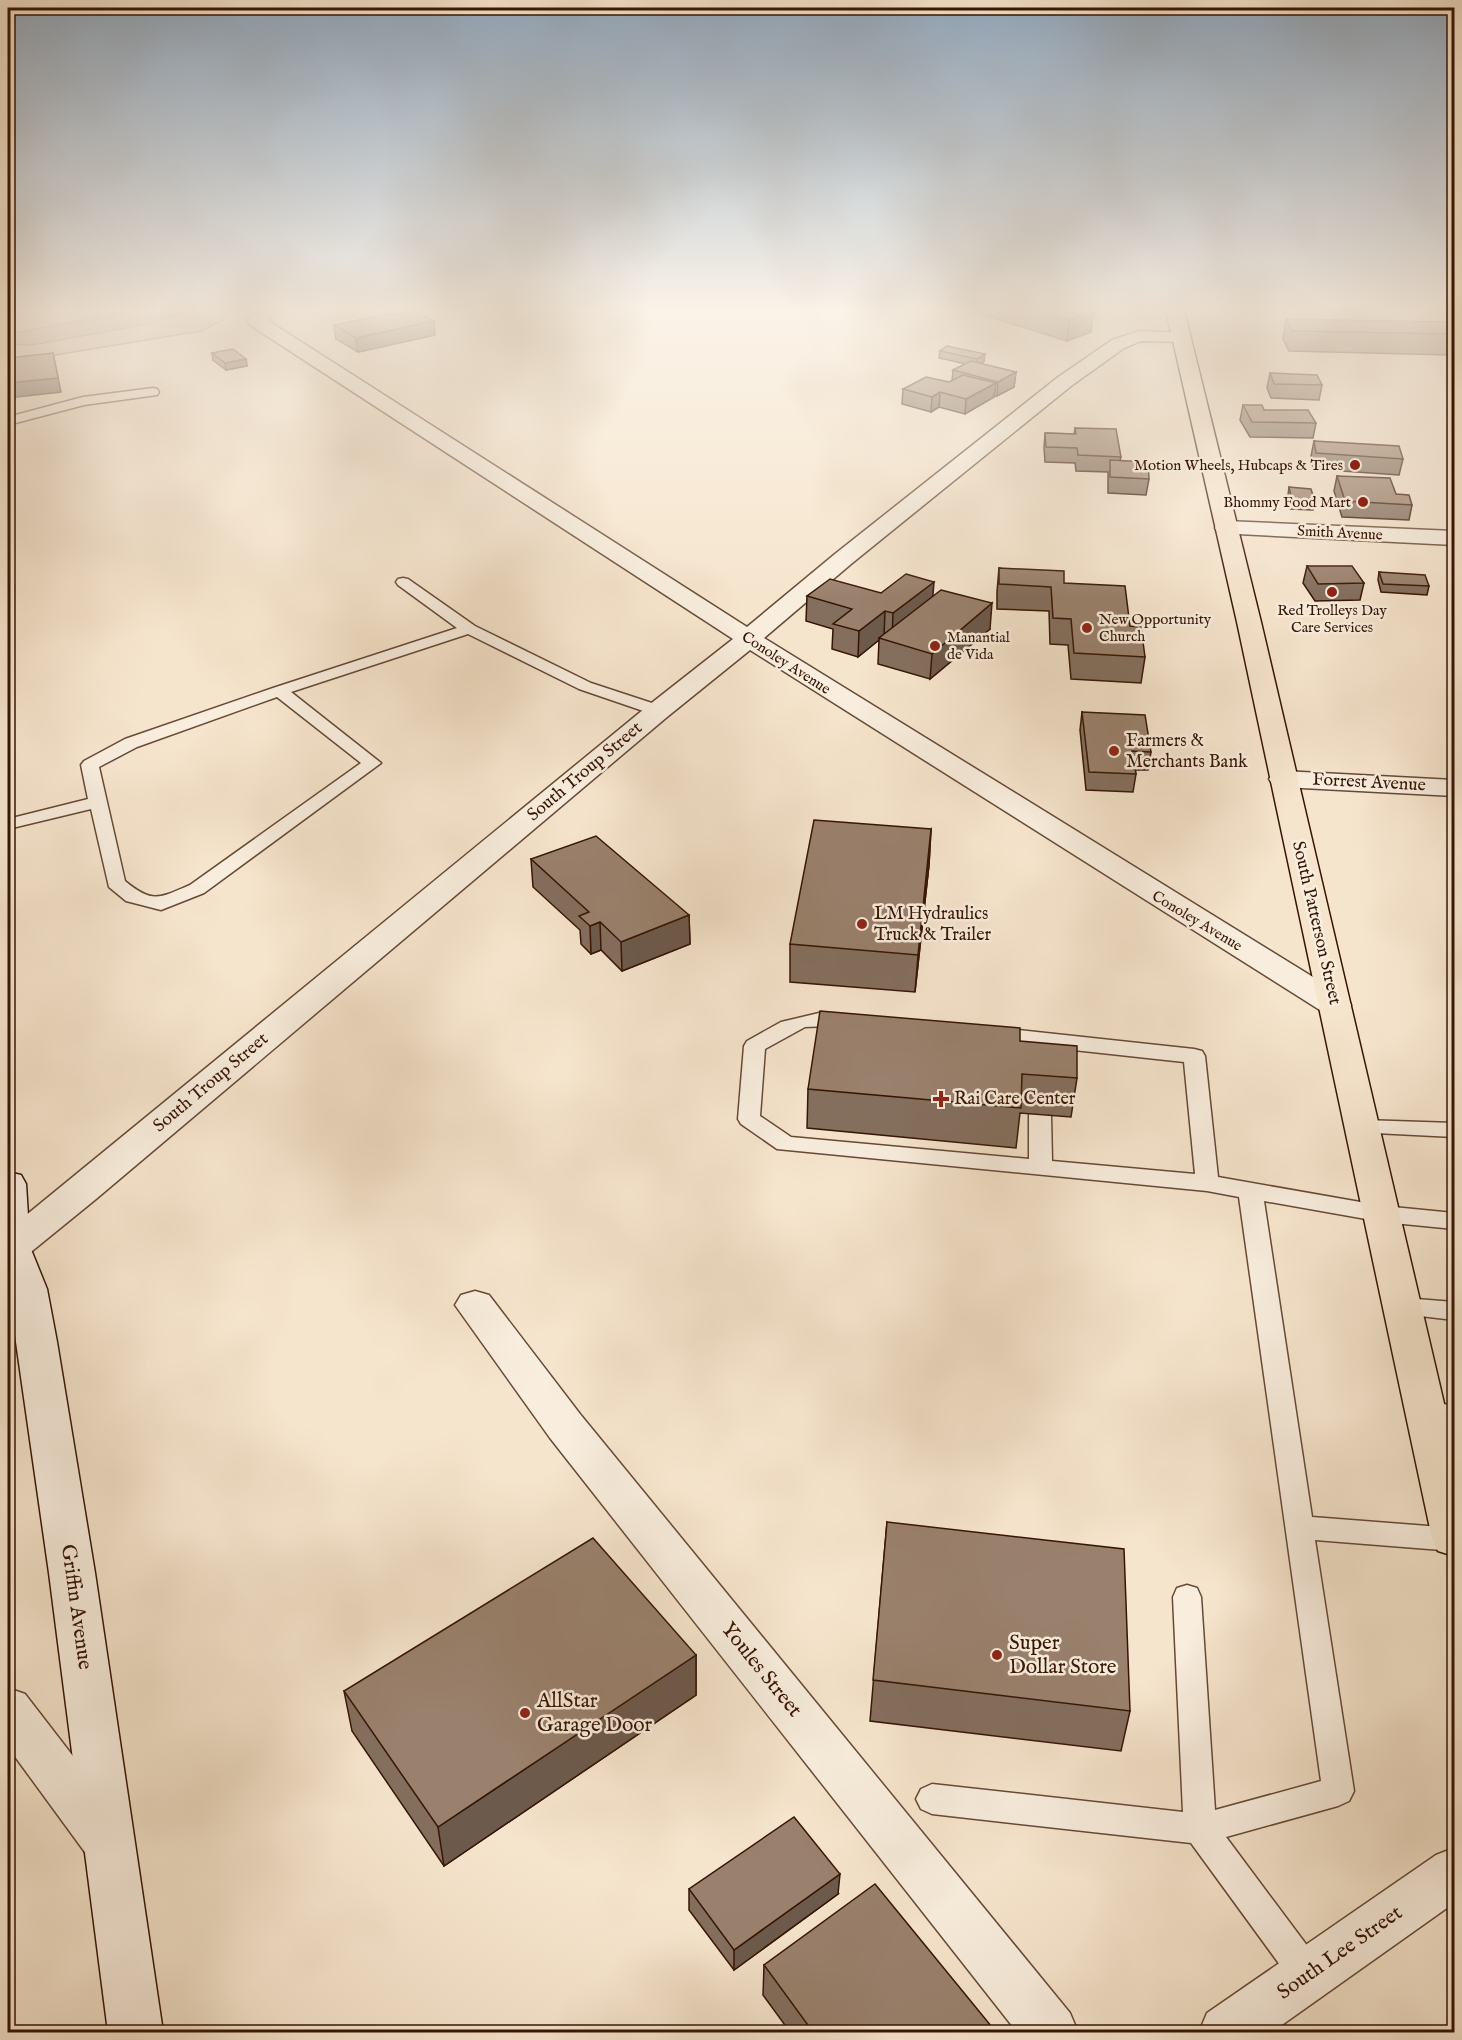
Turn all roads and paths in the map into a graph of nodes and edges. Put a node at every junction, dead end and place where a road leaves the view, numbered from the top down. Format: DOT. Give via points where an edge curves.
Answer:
graph roads {
  1 [pos="67,405"];
  2 [pos="387,405"];
  3 [pos="1036,405"];
  4 [pos="1197,405"];
  5 [pos="8,421"];
  6 [pos="1226,528"];
  7 [pos="1455,538"];
  8 [pos="403,582"];
  9 [pos="469,629"];
  10 [pos="748,638"];
  11 [pos="279,692"];
  12 [pos="658,711"];
  13 [pos="1283,779"];
  14 [pos="1455,788"];
  15 [pos="97,802"];
  16 [pos="8,824"];
  17 [pos="1335,1005"];
  18 [pos="868,1022"];
  19 [pos="970,1032"];
  20 [pos="1040,1115"];
  21 [pos="1363,1127"];
  22 [pos="1455,1130"];
  23 [pos="1041,1166"];
  24 [pos="1207,1183"];
  25 [pos="8,1184"];
  26 [pos="1250,1189"];
  27 [pos="1383,1214"];
  28 [pos="1455,1221"];
  29 [pos="9,1248"];
  30 [pos="475,1305"];
  31 [pos="1404,1307"];
  32 [pos="1455,1311"];
  33 [pos="1441,1414"];
  34 [pos="1298,1527"];
  35 [pos="1455,1538"];
  36 [pos="1187,1597"];
  37 [pos="8,1709"];
  38 [pos="932,1799"];
  39 [pos="1200,1829"];
  40 [pos="108,1842"];
  41 [pos="1455,1873"];
  42 [pos="1308,1975"];
  43 [pos="136,2032"];
  44 [pos="1051,2032"];
  45 [pos="1226,2032"];
  1 -- 5 [label="lane"];
  2 -- 10 [label="street, Conoley Avenue"];
  3 -- 10 [label="street, South Troup Street"];
  4 -- 6 [label="main road, South Patterson Street"];
  6 -- 7 [label="street, Smith Avenue"];
  6 -- 13 [label="main road, South Patterson Street"];
  8 -- 9 [label="lane"];
  9 -- 11 [label="lane"];
  9 -- 12 [label="lane" via="585,687"];
  10 -- 12 [label="street, South Troup Street"];
  10 -- 17 [label="street, Conoley Avenue" via="1107,866"];
  11 -- 15 [label="lane" via="131,742 90,765"];
  11 -- 15 [label="lane" via="372,763 196,889 161,904 133,897 116,883"];
  12 -- 29 [label="street, South Troup Street"];
  13 -- 14 [label="street, Forrest Avenue"];
  13 -- 17 [label="main road, South Patterson Street"];
  15 -- 16 [label="lane"];
  17 -- 21 [label="main road, South Patterson Street"];
  18 -- 23 [label="lane" via="823,1018 789,1024 755,1046 749,1119 785,1144"];
  19 -- 24 [label="lane" via="1039,1049 1194,1056"];
  20 -- 23 [label="lane"];
  21 -- 22 [label="lane"];
  21 -- 27 [label="main road, South Patterson Street"];
  23 -- 24 [label="lane"];
  24 -- 26 [label="lane"];
  25 -- 29 [label="street, Griffin Avenue"];
  26 -- 27 [label="lane"];
  26 -- 34 [label="lane"];
  27 -- 28 [label="lane"];
  27 -- 31 [label="main road, South Patterson Street"];
  29 -- 40 [label="street, Griffin Avenue" via="28,1288"];
  30 -- 44 [label="street, Youles Street" via="565,1426"];
  31 -- 32 [label="lane"];
  31 -- 33 [label="main road, South Patterson Street"];
  33 -- 35 [label="main road, South Patterson Street"];
  34 -- 35 [label="lane"];
  34 -- 39 [label="lane" via="1338,1791"];
  36 -- 39 [label="lane"];
  37 -- 40 [label="street"];
  38 -- 39 [label="lane"];
  39 -- 42 [label="lane"];
  40 -- 43 [label="street, Griffin Avenue"];
  41 -- 42 [label="street, South Lee Street"];
  42 -- 45 [label="street, South Lee Street"];
}
